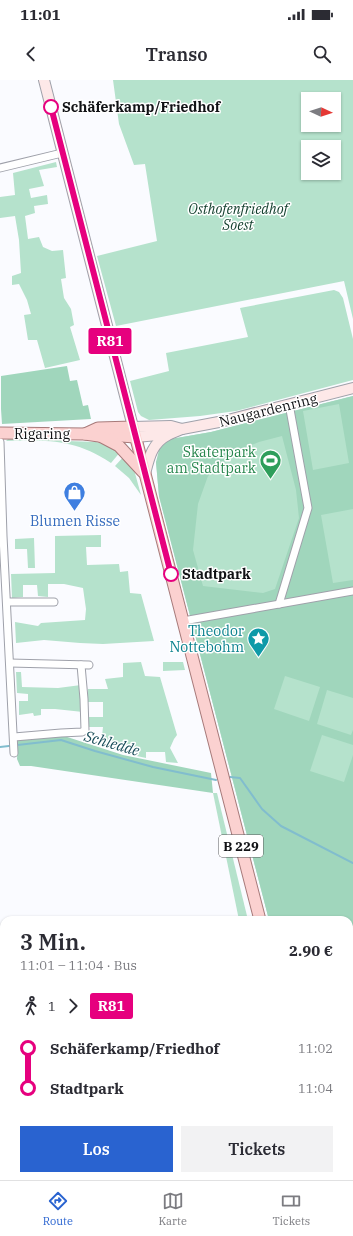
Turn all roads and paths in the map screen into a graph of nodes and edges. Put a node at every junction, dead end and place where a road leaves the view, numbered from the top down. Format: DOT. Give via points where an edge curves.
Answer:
graph roads {
  1 [pos="44,80"];
  2 [pos="62,153"];
  3 [pos="0,168"];
  4 [pos="353,388"];
  5 [pos="290,404"];
  6 [pos="182,429"];
  7 [pos="134,432"];
  8 [pos="0,434"];
  9 [pos="85,434"];
  10 [pos="170,434"];
  11 [pos="99,436"];
  12 [pos="0,442"];
  13 [pos="144,474"];
  14 [pos="353,591"];
  15 [pos="7,602"];
  16 [pos="54,602"];
  17 [pos="280,604"];
  18 [pos="183,621"];
  19 [pos="10,663"];
  20 [pos="81,665"];
  21 [pos="88,665"];
  22 [pos="14,737"];
  23 [pos="14,753"];
  24 [pos="259,916"];
  1 -- 2 [label="street"];
  2 -- 3 [label="street"];
  2 -- 7 [label="street"];
  4 -- 5 [label="street, Naugardenring"];
  5 -- 6 [label="street, Naugardenring"];
  5 -- 17 [label="street" via="308,508"];
  6 -- 7 [label="street, Naugardenring" via="171,426"];
  6 -- 10 [label="street, Naugardenring"];
  7 -- 9 [label="main road, Rigaring" via="98,428"];
  7 -- 10 [label="street, Naugardenring"];
  7 -- 11 [label="main road, Rigaring" via="121,436"];
  7 -- 13 [label="main road, B 229"];
  8 -- 9 [label="main road, Rigaring"];
  9 -- 11 [label="main road, Rigaring"];
  10 -- 13 [label="street" via="161,438 153,448"];
  11 -- 13 [label="main road" via="119,446"];
  12 -- 15 [label="street"];
  13 -- 18 [label="main road, B 229"];
  14 -- 17 [label="street"];
  15 -- 16 [label="street"];
  15 -- 19 [label="street"];
  17 -- 18 [label="street"];
  18 -- 24 [label="main road, B 229"];
  19 -- 20 [label="street"];
  19 -- 22 [label="street"];
  20 -- 21 [label="street"];
  20 -- 22 [label="street" via="85,730"];
  22 -- 23 [label="street"];
}
